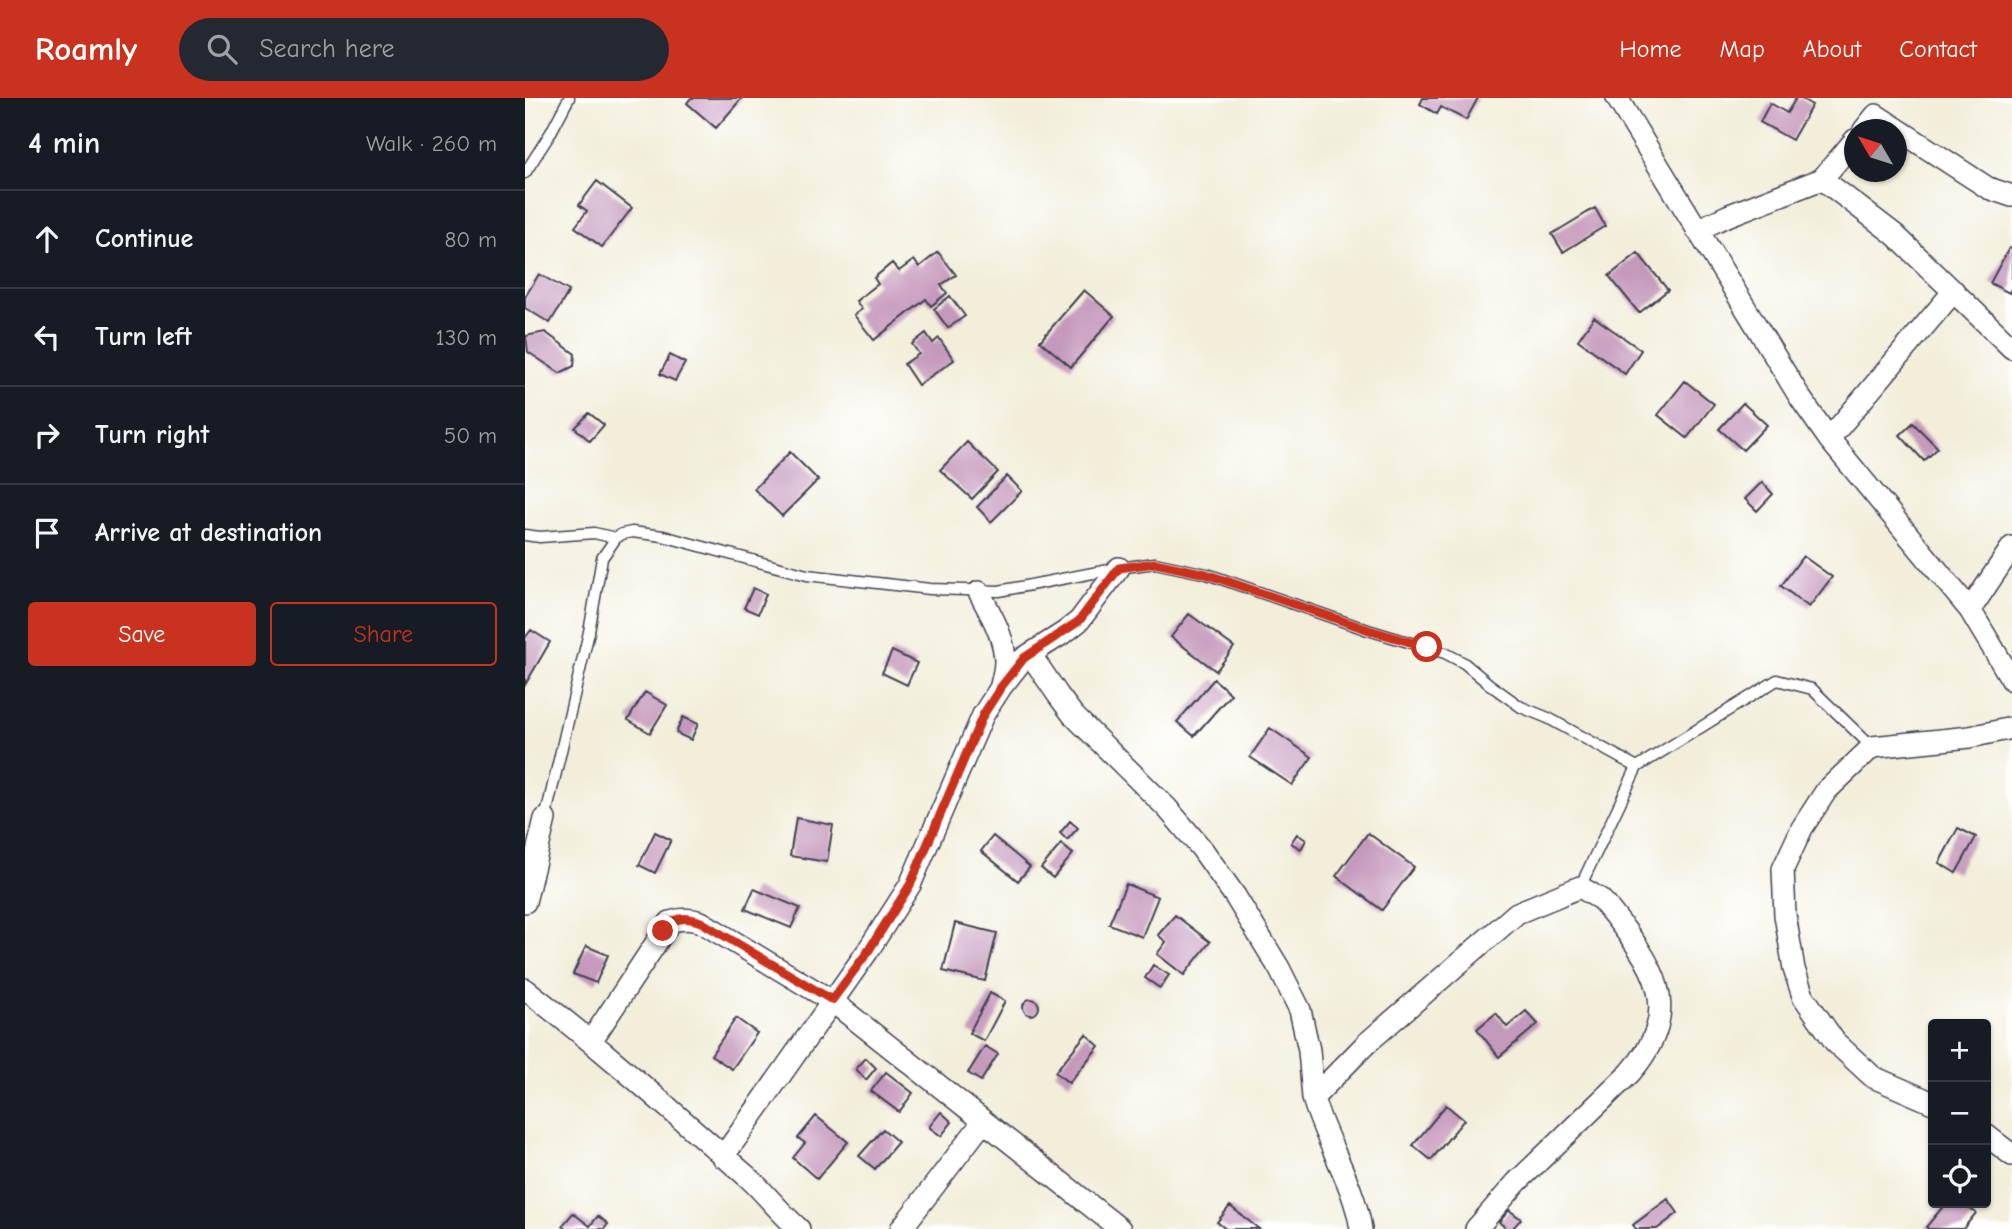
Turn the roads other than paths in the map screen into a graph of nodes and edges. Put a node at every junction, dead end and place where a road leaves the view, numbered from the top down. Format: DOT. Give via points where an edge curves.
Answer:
graph roads {
  1 [pos="569,98"];
  2 [pos="1617,98"];
  3 [pos="1873,114"];
  4 [pos="1844,152"];
  5 [pos="525,173"];
  6 [pos="1822,179"];
  7 [pos="2012,196"];
  8 [pos="1697,230"];
  9 [pos="1954,292"];
  10 [pos="2012,348"];
  11 [pos="1829,439"];
  12 [pos="525,535"];
  13 [pos="615,538"];
  14 [pos="2012,547"];
  15 [pos="1119,568"];
  16 [pos="979,592"];
  17 [pos="1970,610"];
  18 [pos="1030,654"];
  19 [pos="2012,680"];
  20 [pos="1001,687"];
  21 [pos="2012,728"];
  22 [pos="1872,747"];
  23 [pos="1637,767"];
  24 [pos="545,819"];
  25 [pos="1580,887"];
  26 [pos="525,902"];
  27 [pos="525,989"];
  28 [pos="832,1000"];
  29 [pos="591,1041"];
  30 [pos="1313,1098"];
  31 [pos="1928,1100"];
  32 [pos="983,1122"];
  33 [pos="1991,1139"];
  34 [pos="2012,1155"];
  35 [pos="723,1157"];
  36 [pos="788,1225"];
  37 [pos="901,1229"];
  38 [pos="1120,1229"];
  39 [pos="1361,1229"];
  40 [pos="1476,1229"];
  1 -- 5 [label="lane"];
  2 -- 8 [label="street"];
  3 -- 7 [label="street" via="1988,188"];
  4 -- 6 [label="street"];
  6 -- 8 [label="street"];
  6 -- 9 [label="street" via="1894,234"];
  8 -- 11 [label="street"];
  9 -- 10 [label="street"];
  9 -- 11 [label="street"];
  11 -- 17 [label="street"];
  12 -- 13 [label="lane" via="594,533"];
  13 -- 16 [label="lane" via="632,532 663,536 807,575"];
  13 -- 24 [label="lane" via="598,570 589,632"];
  14 -- 17 [label="street"];
  15 -- 16 [label="lane"];
  15 -- 18 [label="street" via="1079,621"];
  15 -- 23 [label="lane" via="1155,563 1206,574 1445,653 1521,707"];
  16 -- 20 [label="street" via="1003,650"];
  17 -- 19 [label="street"];
  18 -- 20 [label="street"];
  18 -- 30 [label="street" via="1073,715 1167,808 1235,896 1300,1010"];
  20 -- 28 [label="street" via="983,715 910,885"];
  21 -- 22 [label="street"];
  22 -- 23 [label="lane" via="1812,689 1777,680"];
  22 -- 31 [label="street" via="1826,791 1802,828 1783,869 1785,915 1803,996 1835,1042 1873,1077"];
  23 -- 25 [label="lane"];
  24 -- 26 [label="street"];
  25 -- 30 [label="street" via="1517,913 1367,1043"];
  25 -- 40 [label="street" via="1605,904 1645,956 1660,1002 1653,1038 1630,1073 1517,1182"];
  27 -- 29 [label="street"];
  28 -- 29 [label="street" via="701,922 679,919 663,931"];
  28 -- 32 [label="street"];
  28 -- 35 [label="street"];
  29 -- 35 [label="street"];
  30 -- 39 [label="street" via="1358,1208"];
  32 -- 37 [label="street"];
  32 -- 38 [label="street"];
  33 -- 34 [label="street"];
  35 -- 36 [label="street" via="753,1182"];
}
